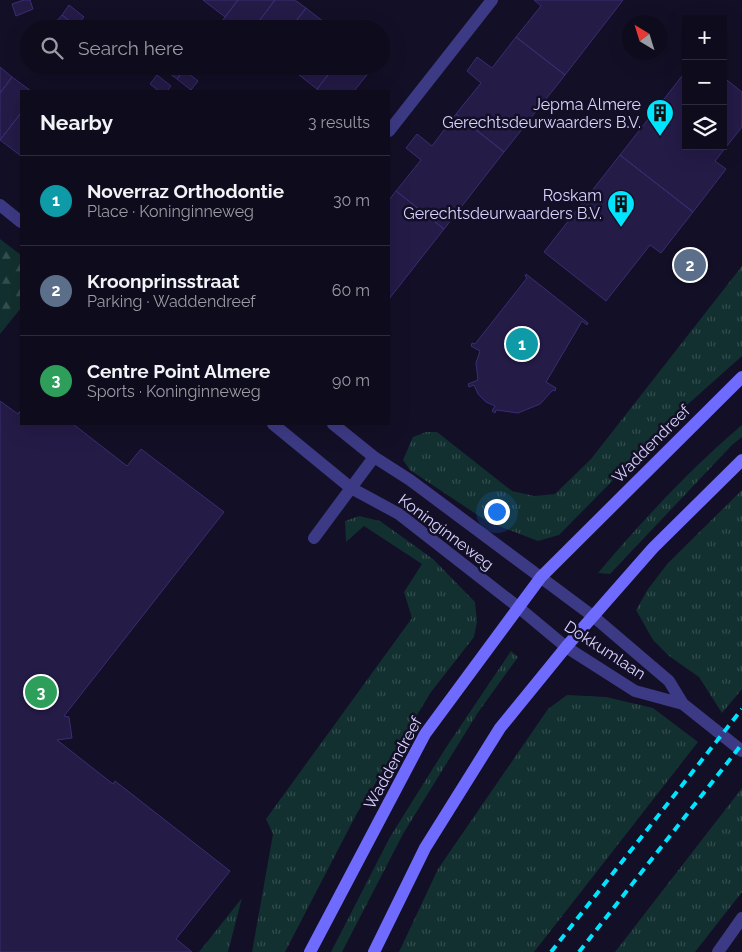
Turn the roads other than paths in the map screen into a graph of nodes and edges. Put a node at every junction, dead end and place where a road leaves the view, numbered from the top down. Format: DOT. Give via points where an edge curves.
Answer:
graph roads {
  1 [pos="492,0"];
  2 [pos="390,131"];
  3 [pos="0,205"];
  4 [pos="20,221"];
  5 [pos="742,377"];
  6 [pos="274,425"];
  7 [pos="334,425"];
  8 [pos="374,456"];
  9 [pos="742,460"];
  10 [pos="351,488"];
  11 [pos="314,538"];
  12 [pos="541,577"];
  13 [pos="518,607"];
  14 [pos="594,617"];
  15 [pos="566,647"];
  16 [pos="683,704"];
  17 [pos="742,751"];
  18 [pos="742,918"];
  19 [pos="310,952"];
  20 [pos="374,952"];
  21 [pos="718,952"];
  1 -- 2 [label="street"];
  3 -- 4 [label="street"];
  5 -- 12 [label="main road, Waddendreef"];
  6 -- 10 [label="street, Koninginneweg"];
  7 -- 8 [label="street, Koninginneweg"];
  8 -- 10 [label="street"];
  8 -- 12 [label="street, Koninginneweg"];
  9 -- 14 [label="main road" via="653,548"];
  10 -- 11 [label="street"];
  10 -- 13 [label="street, Koninginneweg" via="399,514"];
  12 -- 13 [label="main road, Waddendreef"];
  12 -- 14 [label="street"];
  13 -- 15 [label="street, Dokkumlaan"];
  13 -- 19 [label="main road, Waddendreef" via="425,734"];
  14 -- 15 [label="main road"];
  14 -- 16 [label="street, Dokkumlaan" via="669,680"];
  15 -- 16 [label="street, Dokkumlaan" via="635,691"];
  15 -- 20 [label="main road" via="500,728 425,848"];
  16 -- 17 [label="street, Dokkumlaan"];
  18 -- 21 [label="street"];
}
